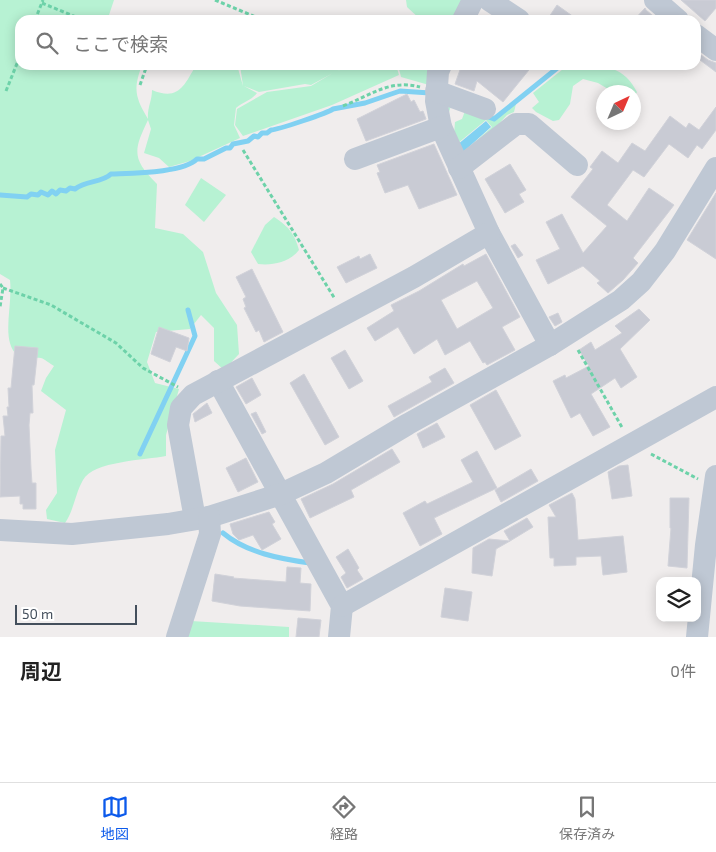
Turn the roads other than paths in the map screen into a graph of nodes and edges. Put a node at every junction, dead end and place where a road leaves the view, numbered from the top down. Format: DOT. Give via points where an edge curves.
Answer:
graph roads {
  1 [pos="473,0"];
  2 [pos="490,0"];
  3 [pos="655,0"];
  4 [pos="465,15"];
  5 [pos="512,15"];
  6 [pos="672,15"];
  7 [pos="701,39"];
  8 [pos="716,50"];
  9 [pos="440,70"];
  10 [pos="436,90"];
  11 [pos="485,110"];
  12 [pos="441,127"];
  13 [pos="355,159"];
  14 [pos="577,165"];
  15 [pos="459,168"];
  16 [pos="716,168"];
  17 [pos="489,233"];
  18 [pos="550,345"];
  19 [pos="218,381"];
  20 [pos="716,397"];
  21 [pos="715,482"];
  22 [pos="281,494"];
  23 [pos="202,518"];
  24 [pos="0,530"];
  25 [pos="711,545"];
  26 [pos="342,606"];
  27 [pos="177,637"];
  28 [pos="339,637"];
  29 [pos="698,637"];
  1 -- 4 [label="street"];
  2 -- 5 [label="street"];
  3 -- 6 [label="street"];
  7 -- 8 [label="street"];
  9 -- 10 [label="street"];
  10 -- 11 [label="street"];
  10 -- 12 [label="street"];
  12 -- 13 [label="street"];
  12 -- 15 [label="street"];
  14 -- 15 [label="street" via="524,123 516,124"];
  15 -- 17 [label="street"];
  16 -- 18 [label="street" via="665,252 641,282 621,300"];
  17 -- 18 [label="street"];
  17 -- 19 [label="street"];
  18 -- 22 [label="street" via="326,473"];
  19 -- 22 [label="street"];
  19 -- 23 [label="street" via="191,397 181,408 178,426"];
  20 -- 26 [label="street"];
  21 -- 25 [label="street"];
  22 -- 23 [label="street"];
  22 -- 26 [label="street"];
  23 -- 24 [label="street" via="72,534"];
  23 -- 27 [label="street" via="210,534"];
  25 -- 29 [label="street"];
  26 -- 28 [label="street"];
}
